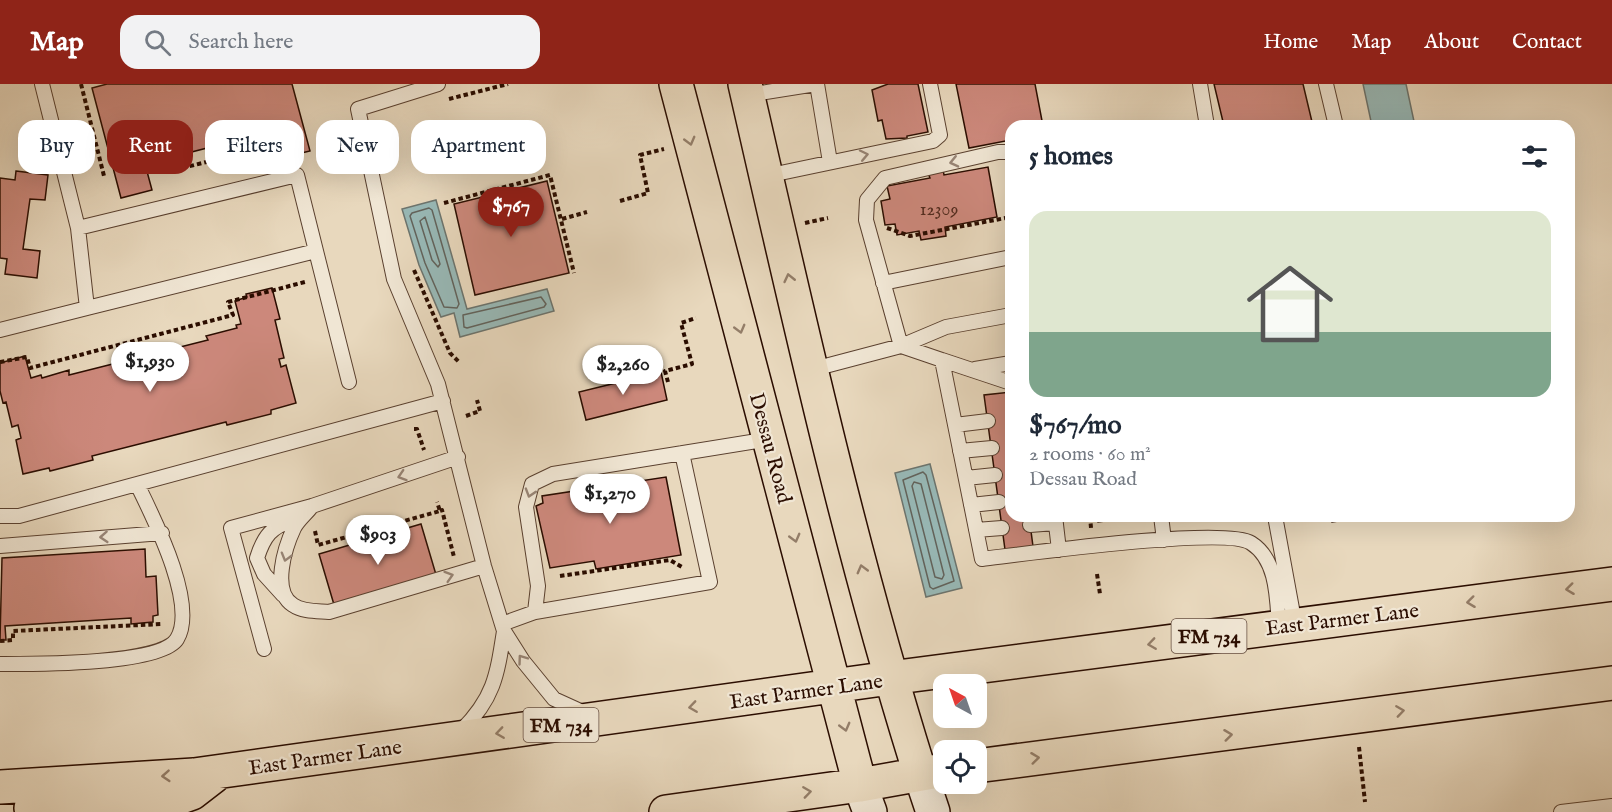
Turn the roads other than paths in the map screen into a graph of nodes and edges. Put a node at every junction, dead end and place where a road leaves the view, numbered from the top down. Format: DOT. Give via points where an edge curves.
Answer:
graph roads {
  1 [pos="42,84"];
  2 [pos="438,84"];
  3 [pos="676,84"];
  4 [pos="816,84"];
  5 [pos="930,84"];
  6 [pos="1200,84"];
  7 [pos="1326,84"];
  8 [pos="746,90"];
  9 [pos="1206,120"];
  10 [pos="1335,120"];
  11 [pos="1005,152"];
  12 [pos="830,162"];
  13 [pos="766,176"];
  14 [pos="78,228"];
  15 [pos="316,251"];
  16 [pos="1005,259"];
  17 [pos="883,283"];
  18 [pos="87,308"];
  19 [pos="1005,316"];
  20 [pos="0,330"];
  21 [pos="901,346"];
  22 [pos="942,360"];
  23 [pos="1005,364"];
  24 [pos="970,369"];
  25 [pos="810,370"];
  26 [pos="1005,381"];
  27 [pos="349,382"];
  28 [pos="443,401"];
  29 [pos="988,421"];
  30 [pos="955,425"];
  31 [pos="769,439"];
  32 [pos="992,448"];
  33 [pos="960,451"];
  34 [pos="682,453"];
  35 [pos="458,457"];
  36 [pos="995,475"];
  37 [pos="966,478"];
  38 [pos="136,484"];
  39 [pos="999,502"];
  40 [pos="971,505"];
  41 [pos="308,511"];
  42 [pos="0,516"];
  43 [pos="1045,522"];
  44 [pos="1055,522"];
  45 [pos="1162,522"];
  46 [pos="1276,522"];
  47 [pos="1030,525"];
  48 [pos="1002,528"];
  49 [pos="976,530"];
  50 [pos="162,533"];
  51 [pos="1164,540"];
  52 [pos="0,546"];
  53 [pos="1059,550"];
  54 [pos="484,566"];
  55 [pos="1612,584"];
  56 [pos="282,595"];
  57 [pos="535,612"];
  58 [pos="1287,626"];
  59 [pos="503,628"];
  60 [pos="264,649"];
  61 [pos="0,664"];
  62 [pos="890,678"];
  63 [pos="1612,683"];
  64 [pos="834,688"];
  65 [pos="600,720"];
  66 [pos="453,740"];
  67 [pos="987,765"];
  68 [pos="220,771"];
  69 [pos="932,771"];
  70 [pos="0,787"];
  71 [pos="865,798"];
  72 [pos="1612,806"];
  73 [pos="0,810"];
  74 [pos="666,812"];
  75 [pos="933,812"];
  76 [pos="1564,812"];
  1 -- 14 [label="lane"];
  2 -- 28 [label="lane" via="358,109 394,279"];
  3 -- 31 [label="main road, Dessau Road, one-way"];
  4 -- 8 [label="lane"];
  4 -- 12 [label="lane"];
  12 -- 5 [label="lane, one-way" via="933,141 940,135"];
  6 -- 9 [label="lane"];
  7 -- 10 [label="lane"];
  8 -- 13 [label="main road"];
  11 -- 17 [label="lane, one-way" via="885,178 867,200 866,220"];
  12 -- 13 [label="lane"];
  25 -- 13 [label="main road, one-way"];
  14 -- 15 [label="lane" via="297,175"];
  14 -- 18 [label="lane"];
  15 -- 18 [label="lane"];
  15 -- 27 [label="lane"];
  16 -- 17 [label="lane"];
  17 -- 21 [label="lane"];
  18 -- 20 [label="lane"];
  19 -- 21 [label="lane" via="945,327"];
  21 -- 22 [label="lane"];
  21 -- 25 [label="lane"];
  22 -- 24 [label="lane"];
  22 -- 30 [label="lane"];
  23 -- 24 [label="lane"];
  24 -- 26 [label="lane"];
  62 -- 25 [label="main road, one-way"];
  28 -- 35 [label="lane"];
  28 -- 38 [label="lane"];
  29 -- 30 [label="lane"];
  30 -- 33 [label="lane"];
  31 -- 34 [label="lane"];
  31 -- 64 [label="main road, Dessau Road, one-way"];
  32 -- 33 [label="lane"];
  33 -- 37 [label="lane"];
  34 -- 57 [label="lane, one-way" via="553,474 532,484 526,507 538,586"];
  34 -- 57 [label="lane" via="710,582"];
  35 -- 41 [label="lane, one-way"];
  35 -- 54 [label="lane"];
  36 -- 37 [label="lane"];
  37 -- 40 [label="lane"];
  38 -- 42 [label="lane" via="19,516"];
  38 -- 50 [label="lane"];
  39 -- 40 [label="lane"];
  40 -- 49 [label="lane"];
  41 -- 56 [label="lane, one-way" via="295,527 280,578"];
  41 -- 56 [label="lane" via="277,525 264,537 257,558 264,574"];
  41 -- 60 [label="lane" via="231,528"];
  43 -- 47 [label="lane"];
  44 -- 53 [label="lane"];
  45 -- 51 [label="lane"];
  46 -- 58 [label="lane"];
  48 -- 49 [label="lane"];
  49 -- 53 [label="lane" via="982,559"];
  50 -- 52 [label="lane, one-way"];
  50 -- 61 [label="lane" via="179,588 181,622 177,639 168,648 152,654 95,661"];
  51 -- 53 [label="lane"];
  51 -- 58 [label="lane" via="1221,537 1251,542 1268,562"];
  56 -- 54 [label="lane, one-way" via="293,606 329,612"];
  54 -- 59 [label="lane"];
  55 -- 58 [label="main road, East Parmer Lane / FM 734, one-way"];
  57 -- 59 [label="lane"];
  58 -- 62 [label="main road, East Parmer Lane / FM 734, one-way"];
  65 -- 59 [label="lane, one-way" via="554,699 523,661"];
  59 -- 66 [label="lane" via="497,676 481,711"];
  62 -- 64 [label="main road, East Parmer Lane / FM 734"];
  62 -- 69 [label="main road"];
  67 -- 63 [label="main road, one-way"];
  64 -- 65 [label="main road, East Parmer Lane / FM 734, one-way"];
  64 -- 71 [label="main road, Dessau Road, one-way"];
  65 -- 66 [label="main road, East Parmer Lane / FM 734, one-way"];
  66 -- 68 [label="main road, East Parmer Lane / FM 734"];
  68 -- 70 [label="main road, East Parmer Lane / FM 734, one-way"];
  68 -- 73 [label="main road" via="192,793 170,801"];
  69 -- 71 [label="main road"];
  69 -- 75 [label="main road"];
  74 -- 71 [label="main road, one-way"];
  72 -- 76 [label="lane"];
}
